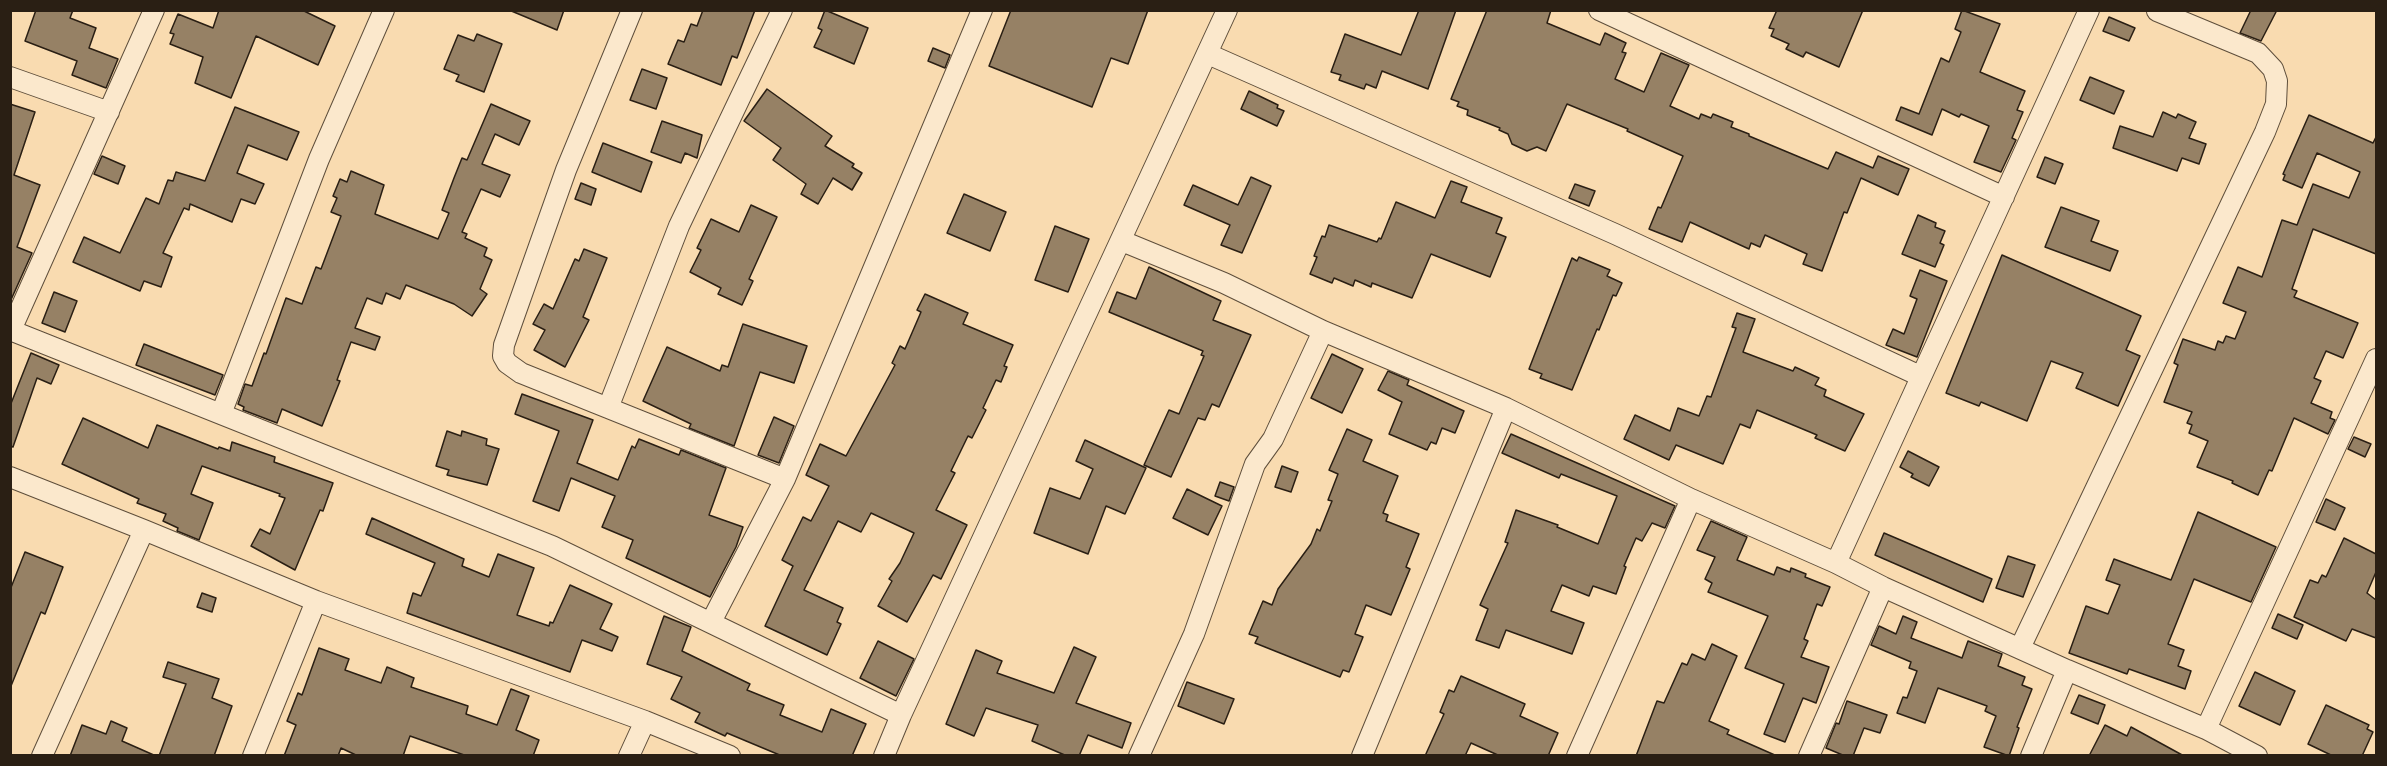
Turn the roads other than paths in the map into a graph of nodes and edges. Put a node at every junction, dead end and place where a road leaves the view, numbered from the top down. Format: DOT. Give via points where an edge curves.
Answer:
graph roads {
  1 [pos="154,10"];
  2 [pos="384,10"];
  3 [pos="632,10"];
  4 [pos="782,10"];
  5 [pos="982,10"];
  6 [pos="1227,10"];
  7 [pos="1599,10"];
  8 [pos="2089,10"];
  9 [pos="2156,11"];
  10 [pos="1208,54"];
  11 [pos="10,78"];
  12 [pos="109,112"];
  13 [pos="2004,196"];
  14 [pos="1122,241"];
  15 [pos="11,330"];
  16 [pos="1323,331"];
  17 [pos="2376,359"];
  18 [pos="1920,376"];
  19 [pos="608,408"];
  20 [pos="1506,408"];
  21 [pos="221,414"];
  22 [pos="10,477"];
  23 [pos="785,479"];
  24 [pos="1691,499"];
  25 [pos="144,530"];
  26 [pos="1836,562"];
  27 [pos="1883,586"];
  28 [pos="316,601"];
  29 [pos="711,622"];
  30 [pos="2020,648"];
  31 [pos="2067,670"];
  32 [pos="901,715"];
  33 [pos="645,721"];
  34 [pos="2206,729"];
  35 [pos="2247,753"];
  36 [pos="42,756"];
  37 [pos="253,756"];
  38 [pos="629,756"];
  39 [pos="730,756"];
  40 [pos="884,756"];
  41 [pos="1139,756"];
  42 [pos="1362,756"];
  43 [pos="1576,756"];
  44 [pos="1809,756"];
  45 [pos="2031,756"];
  1 -- 12 [label="street"];
  2 -- 21 [label="street" via="319,159"];
  3 -- 19 [label="street" via="566,170 503,356 521,373"];
  4 -- 19 [label="street" via="679,226"];
  5 -- 23 [label="street"];
  6 -- 10 [label="street"];
  7 -- 13 [label="street"];
  8 -- 13 [label="street"];
  9 -- 30 [label="street" via="2258,53 2273,69 2276,104"];
  10 -- 14 [label="street"];
  10 -- 18 [label="street" via="1615,234"];
  11 -- 12 [label="street"];
  12 -- 15 [label="street"];
  13 -- 18 [label="street"];
  14 -- 16 [label="street" via="1224,283"];
  14 -- 32 [label="street"];
  15 -- 21 [label="street"];
  16 -- 20 [label="street"];
  16 -- 41 [label="street" via="1273,439 1255,464 1194,634"];
  17 -- 34 [label="street"];
  18 -- 26 [label="street"];
  19 -- 23 [label="street"];
  20 -- 24 [label="street"];
  20 -- 42 [label="street"];
  21 -- 29 [label="street" via="552,546"];
  22 -- 25 [label="street"];
  23 -- 29 [label="street"];
  24 -- 26 [label="street"];
  24 -- 43 [label="street"];
  25 -- 28 [label="street"];
  25 -- 36 [label="street"];
  26 -- 27 [label="street"];
  27 -- 30 [label="street"];
  27 -- 44 [label="street"];
  28 -- 33 [label="street"];
  28 -- 37 [label="street"];
  29 -- 32 [label="street"];
  30 -- 31 [label="street"];
  31 -- 34 [label="street"];
  31 -- 45 [label="street"];
  32 -- 40 [label="street"];
  33 -- 38 [label="street"];
  33 -- 39 [label="street"];
  34 -- 35 [label="street"];
}
